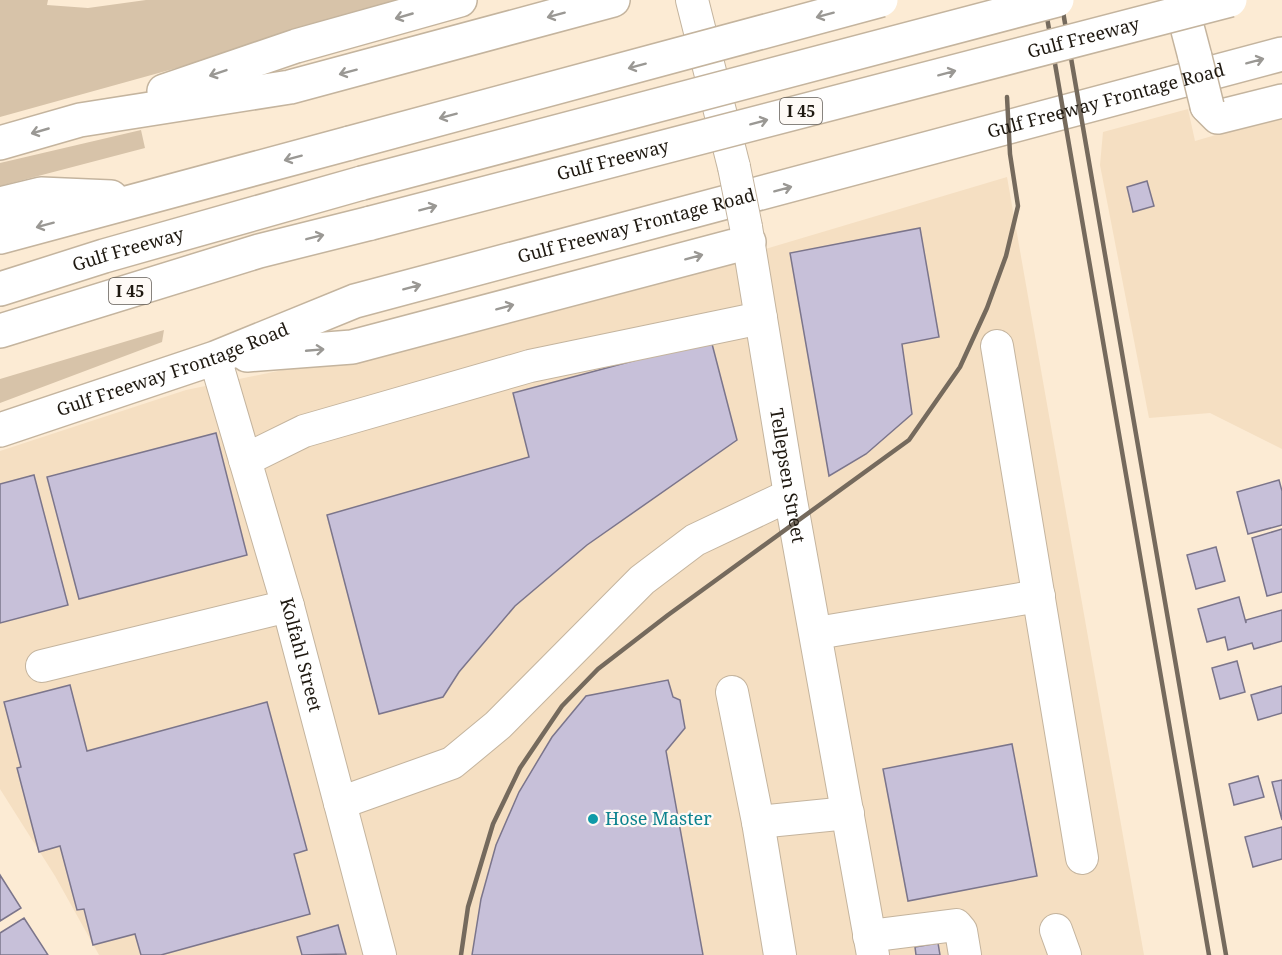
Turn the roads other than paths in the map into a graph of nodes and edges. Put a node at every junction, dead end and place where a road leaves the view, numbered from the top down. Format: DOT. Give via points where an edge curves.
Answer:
graph roads {
  1 [pos="460,0"];
  2 [pos="613,0"];
  3 [pos="882,0"];
  4 [pos="1057,0"];
  5 [pos="1180,0"];
  6 [pos="1230,0"];
  7 [pos="692,3"];
  8 [pos="1282,54"];
  9 [pos="1282,101"];
  10 [pos="80,120"];
  11 [pos="0,143"];
  12 [pos="142,198"];
  13 [pos="0,204"];
  14 [pos="748,235"];
  15 [pos="0,237"];
  16 [pos="260,251"];
  17 [pos="0,290"];
  18 [pos="761,318"];
  19 [pos="0,331"];
  20 [pos="997,346"];
  21 [pos="0,348"];
  22 [pos="215,358"];
  23 [pos="0,430"];
  24 [pos="245,460"];
  25 [pos="790,495"];
  26 [pos="1039,596"];
  27 [pos="288,606"];
  28 [pos="817,633"];
  29 [pos="42,666"];
  30 [pos="732,692"];
  31 [pos="340,803"];
  32 [pos="848,813"];
  33 [pos="758,822"];
  34 [pos="1082,858"];
  35 [pos="871,946"];
  36 [pos="380,955"];
  37 [pos="780,955"];
  38 [pos="965,955"];
  1 -- 10 [label="main road, one-way" via="296,46"];
  2 -- 10 [label="main road, one-way" via="290,87"];
  3 -- 12 [label="main road, one-way, bridge"];
  4 -- 17 [label="main road, Gulf Freeway, bridge" via="362,183 104,256"];
  5 -- 9 [label="main road, bridge" via="1207,106 1218,117"];
  16 -- 6 [label="main road, Gulf Freeway / I 45, one-way, bridge"];
  7 -- 14 [label="street, Tellepsen Street, bridge"];
  22 -- 8 [label="main road, Gulf Freeway Frontage Road, one-way" via="355,301"];
  10 -- 11 [label="main road, one-way"];
  12 -- 13 [label="main road" via="41,195"];
  12 -- 15 [label="main road, one-way"];
  14 -- 18 [label="street, Tellepsen Street"];
  22 -- 14 [label="main road, one-way" via="352,347"];
  16 -- 19 [label="main road, Gulf Freeway / I 45"];
  16 -- 21 [label="main road"];
  18 -- 24 [label="street" via="530,366 304,431"];
  18 -- 25 [label="street, Tellepsen Street"];
  20 -- 26 [label="street"];
  22 -- 23 [label="main road, Gulf Freeway Frontage Road"];
  22 -- 24 [label="street, Kolfahl Street"];
  24 -- 27 [label="street, Kolfahl Street"];
  25 -- 28 [label="street, Tellepsen Street"];
  25 -- 31 [label="street" via="695,540 642,580 498,725 452,764"];
  26 -- 28 [label="street"];
  26 -- 34 [label="street"];
  27 -- 29 [label="street"];
  27 -- 31 [label="street, Kolfahl Street"];
  28 -- 32 [label="street, Tellepsen Street"];
  30 -- 33 [label="street"];
  31 -- 36 [label="street, Kolfahl Street"];
  32 -- 33 [label="street"];
  32 -- 35 [label="street, Tellepsen Street"];
  33 -- 37 [label="street"];
  35 -- 38 [label="street" via="956,925 961,931"];
}
